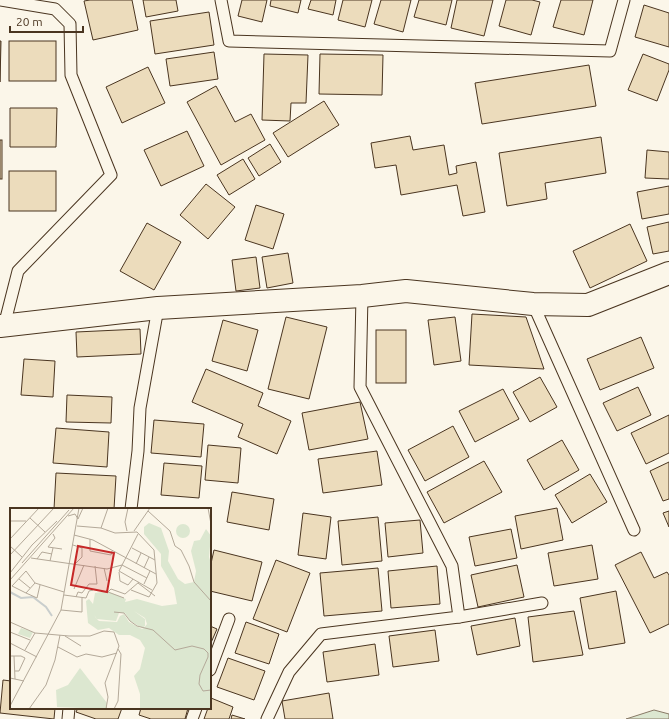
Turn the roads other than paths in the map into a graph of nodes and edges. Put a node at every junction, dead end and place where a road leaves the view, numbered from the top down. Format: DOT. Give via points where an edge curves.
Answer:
graph roads {
  1 [pos="0,0"];
  2 [pos="221,0"];
  3 [pos="624,0"];
  4 [pos="669,273"];
  5 [pos="362,296"];
  6 [pos="533,304"];
  7 [pos="158,308"];
  8 [pos="2,326"];
  9 [pos="131,508"];
  10 [pos="634,530"];
  11 [pos="542,604"];
  12 [pos="459,617"];
  13 [pos="229,620"];
  14 [pos="211,667"];
  15 [pos="69,709"];
  16 [pos="196,709"];
  17 [pos="68,719"];
  18 [pos="192,719"];
  19 [pos="267,719"];
  1 -- 8 [label="lane" via="55,8 70,24 71,75 111,175 18,271"];
  2 -- 3 [label="lane" via="229,41 610,51"];
  4 -- 6 [label="street" via="588,305"];
  5 -- 6 [label="street" via="406,291"];
  5 -- 7 [label="street"];
  5 -- 12 [label="lane" via="360,387 452,566"];
  6 -- 10 [label="lane"];
  7 -- 8 [label="street"];
  7 -- 9 [label="lane" via="140,408"];
  11 -- 12 [label="lane"];
  12 -- 19 [label="lane" via="320,634 288,672"];
  13 -- 14 [label="lane"];
  15 -- 17 [label="lane"];
  16 -- 18 [label="lane"];
}
